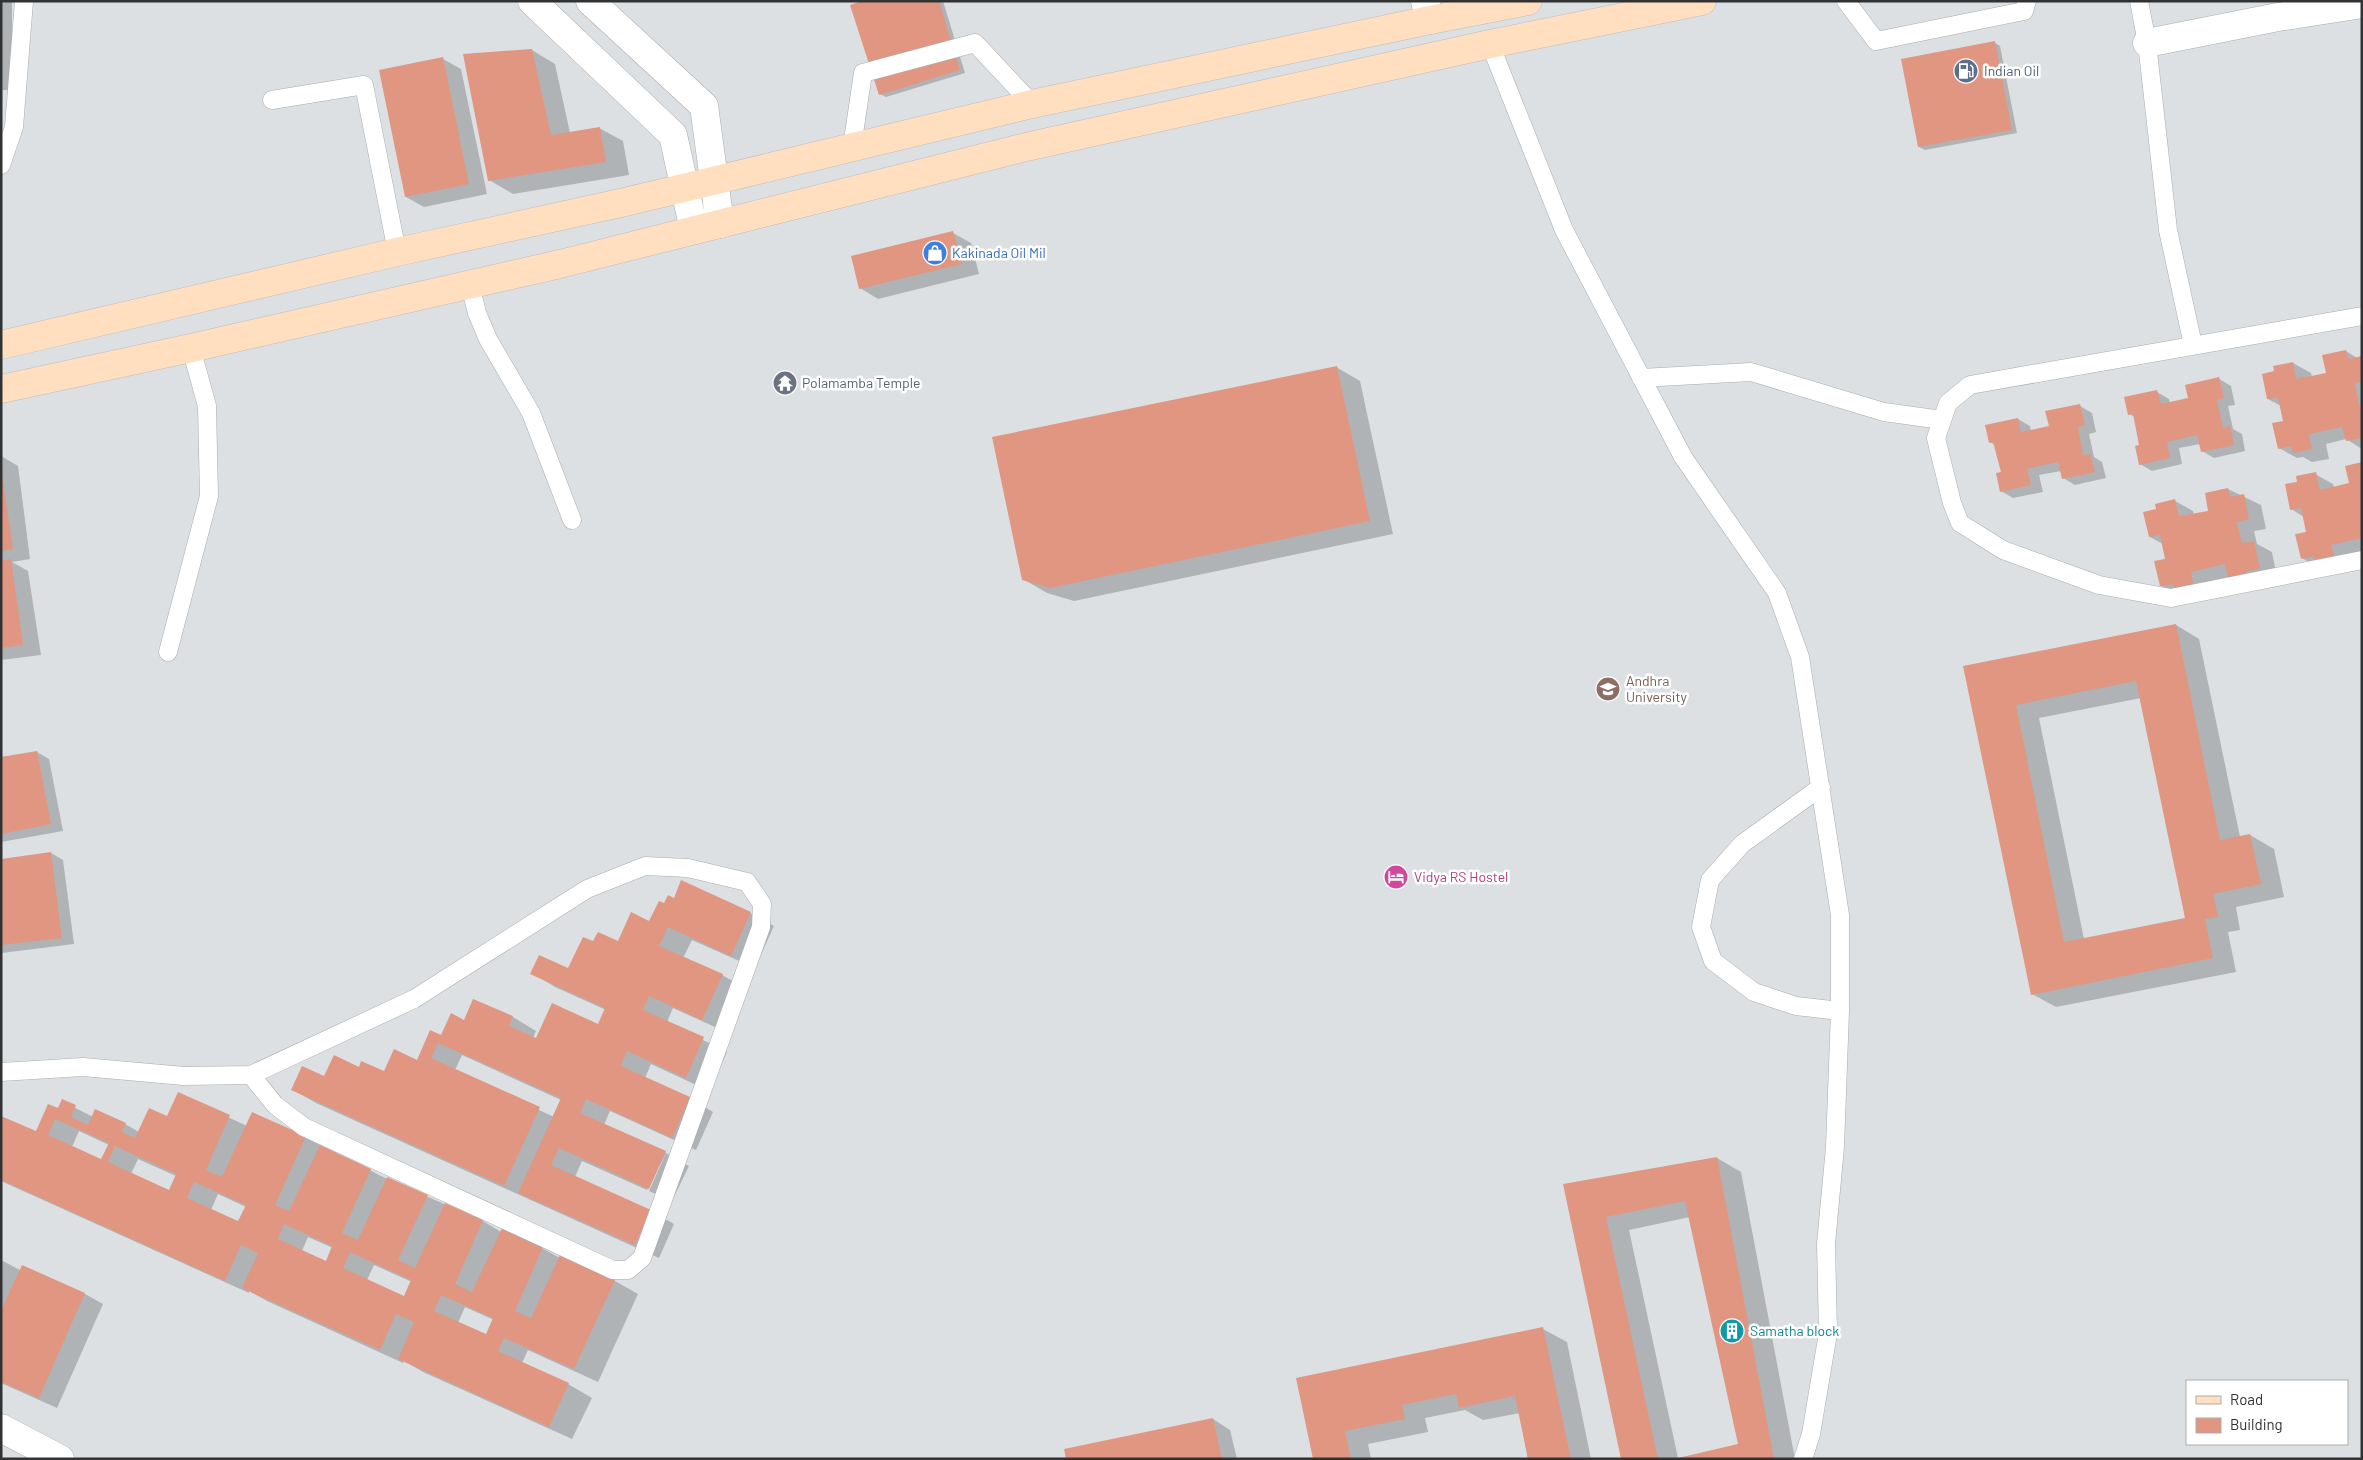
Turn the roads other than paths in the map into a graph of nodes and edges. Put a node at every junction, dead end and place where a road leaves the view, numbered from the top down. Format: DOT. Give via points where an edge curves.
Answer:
graph roads {
  1 [pos="24,1"];
  2 [pos="532,1"];
  3 [pos="590,1"];
  4 [pos="1528,1"];
  5 [pos="1702,1"];
  6 [pos="1846,1"];
  7 [pos="2027,1"];
  8 [pos="2139,1"];
  9 [pos="2362,4"];
  10 [pos="1428,10"];
  11 [pos="1490,44"];
  12 [pos="2147,44"];
  13 [pos="272,100"];
  14 [pos="1032,104"];
  15 [pos="852,148"];
  16 [pos="1,164"];
  17 [pos="714,180"];
  18 [pos="684,187"];
  19 [pos="707,227"];
  20 [pos="397,252"];
  21 [pos="470,285"];
  22 [pos="2362,316"];
  23 [pos="1,345"];
  24 [pos="2192,345"];
  25 [pos="191,348"];
  26 [pos="1641,378"];
  27 [pos="1,389"];
  28 [pos="1942,420"];
  29 [pos="572,520"];
  30 [pos="2362,560"];
  31 [pos="168,652"];
  32 [pos="1821,787"];
  33 [pos="1840,1011"];
  34 [pos="1,1072"];
  35 [pos="250,1075"];
  36 [pos="1,1428"];
  37 [pos="60,1459"];
  38 [pos="1803,1459"];
  1 -- 16 [label="lane" via="14,127"];
  2 -- 18 [label="street" via="673,135"];
  3 -- 17 [label="street" via="704,106"];
  4 -- 10 [label="main road"];
  5 -- 11 [label="main road"];
  6 -- 7 [label="lane" via="1876,41 2024,11"];
  8 -- 12 [label="lane"];
  9 -- 12 [label="street"];
  10 -- 14 [label="main road"];
  11 -- 19 [label="main road" via="1026,147"];
  11 -- 26 [label="lane" via="1564,230"];
  12 -- 24 [label="lane" via="2168,230"];
  13 -- 20 [label="lane" via="364,84"];
  14 -- 15 [label="main road"];
  14 -- 15 [label="lane" via="974,43 863,74"];
  15 -- 17 [label="main road"];
  17 -- 18 [label="main road"];
  17 -- 19 [label="street"];
  18 -- 19 [label="street"];
  18 -- 20 [label="main road"];
  19 -- 21 [label="main road"];
  20 -- 23 [label="main road"];
  21 -- 25 [label="main road"];
  21 -- 29 [label="lane" via="488,339 531,413"];
  22 -- 24 [label="lane"];
  24 -- 28 [label="lane" via="1970,385 1948,403"];
  25 -- 27 [label="main road"];
  25 -- 31 [label="lane" via="207,406 209,496"];
  26 -- 28 [label="lane" via="1752,372 1884,412"];
  26 -- 32 [label="lane" via="1683,457 1777,593 1800,657"];
  28 -- 30 [label="lane" via="1936,438 1960,523 2003,550 2099,585 2171,598"];
  32 -- 33 [label="lane" via="1840,915"];
  32 -- 33 [label="lane" via="1742,844 1710,880 1701,928 1713,961 1754,992 1796,1006"];
  33 -- 38 [label="lane" via="1835,1147 1826,1244 1828,1333 1811,1434"];
  34 -- 35 [label="lane" via="82,1067 184,1076"];
  35 -- 35 [label="lane" via="275,1105 304,1127 613,1270 628,1270 642,1258 761,927 762,904 747,882 688,868 645,866 588,889 414,999"];
  36 -- 37 [label="street"];
}
